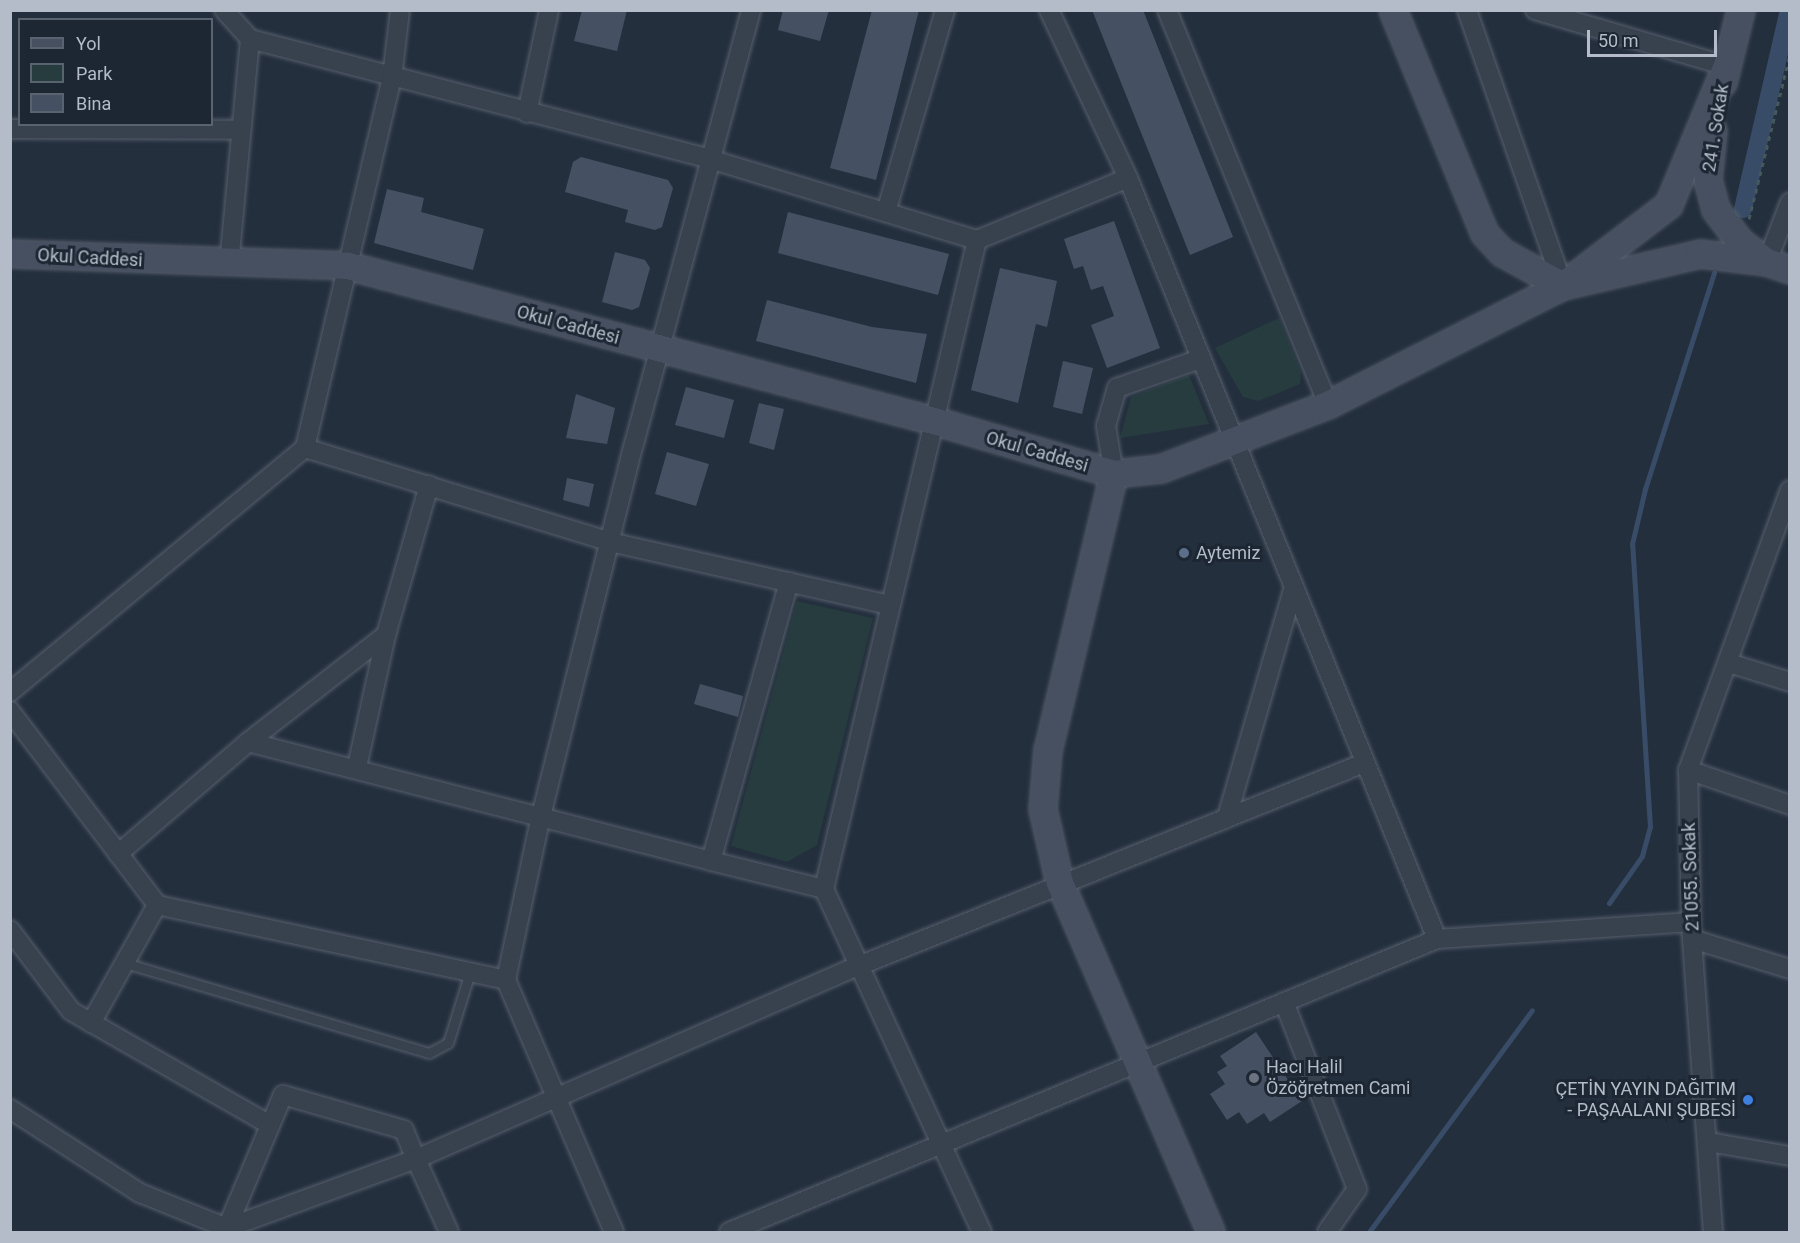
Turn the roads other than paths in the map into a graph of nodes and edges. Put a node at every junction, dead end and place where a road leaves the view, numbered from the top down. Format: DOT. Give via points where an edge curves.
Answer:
graph roads {
  1 [pos="224,10"];
  2 [pos="400,10"];
  3 [pos="549,10"];
  4 [pos="751,10"];
  5 [pos="945,10"];
  6 [pos="1049,10"];
  7 [pos="1167,10"];
  8 [pos="1393,10"];
  9 [pos="1467,10"];
  10 [pos="1535,10"];
  11 [pos="1741,10"];
  12 [pos="250,39"];
  13 [pos="1727,66"];
  14 [pos="392,78"];
  15 [pos="527,112"];
  16 [pos="10,129"];
  17 [pos="240,130"];
  18 [pos="713,160"];
  19 [pos="1128,178"];
  20 [pos="1790,202"];
  21 [pos="1669,205"];
  22 [pos="1716,210"];
  23 [pos="886,212"];
  24 [pos="977,240"];
  25 [pos="10,254"];
  26 [pos="1700,254"];
  27 [pos="229,265"];
  28 [pos="348,266"];
  29 [pos="1778,266"];
  30 [pos="1563,286"];
  31 [pos="660,349"];
  32 [pos="1200,359"];
  33 [pos="1328,405"];
  34 [pos="934,421"];
  35 [pos="1233,443"];
  36 [pos="305,448"];
  37 [pos="1114,474"];
  38 [pos="429,485"];
  39 [pos="1790,490"];
  40 [pos="1782,539"];
  41 [pos="610,542"];
  42 [pos="789,582"];
  43 [pos="1293,590"];
  44 [pos="889,605"];
  45 [pos="386,635"];
  46 [pos="1729,663"];
  47 [pos="1790,682"];
  48 [pos="10,692"];
  49 [pos="10,711"];
  50 [pos="248,742"];
  51 [pos="1364,763"];
  52 [pos="357,767"];
  53 [pos="1688,770"];
  54 [pos="1790,805"];
  55 [pos="541,816"];
  56 [pos="1227,817"];
  57 [pos="118,854"];
  58 [pos="711,861"];
  59 [pos="1060,883"];
  60 [pos="824,889"];
  61 [pos="157,905"];
  62 [pos="10,930"];
  63 [pos="1692,930"];
  64 [pos="1437,939"];
  65 [pos="124,963"];
  66 [pos="861,965"];
  67 [pos="1790,969"];
  68 [pos="470,972"];
  69 [pos="506,980"];
  70 [pos="1284,1002"];
  71 [pos="91,1023"];
  72 [pos="1138,1063"];
  73 [pos="556,1100"];
  74 [pos="10,1109"];
  75 [pos="270,1125"];
  76 [pos="1708,1142"];
  77 [pos="944,1144"];
  78 [pos="1790,1156"];
  79 [pos="416,1159"];
  80 [pos="228,1230"];
  81 [pos="1207,1231"];
  82 [pos="449,1233"];
  83 [pos="614,1233"];
  84 [pos="729,1233"];
  85 [pos="982,1233"];
  86 [pos="1327,1233"];
  87 [pos="1713,1233"];
  1 -- 12 [label="street"];
  2 -- 14 [label="street"];
  3 -- 15 [label="street"];
  4 -- 18 [label="street"];
  5 -- 23 [label="street"];
  6 -- 19 [label="street"];
  7 -- 33 [label="street"];
  8 -- 30 [label="street" via="1485,234 1503,253"];
  9 -- 30 [label="street"];
  10 -- 13 [label="street"];
  11 -- 13 [label="street, 241. Sokak"];
  12 -- 14 [label="street"];
  12 -- 17 [label="street"];
  13 -- 21 [label="street"];
  13 -- 22 [label="street, 241. Sokak" via="1709,149 1708,180"];
  14 -- 15 [label="street"];
  14 -- 28 [label="street"];
  15 -- 18 [label="street"];
  16 -- 17 [label="street"];
  17 -- 27 [label="street"];
  18 -- 23 [label="street"];
  18 -- 31 [label="street"];
  19 -- 24 [label="street"];
  19 -- 32 [label="street"];
  20 -- 29 [label="street"];
  21 -- 22 [label="street" via="1694,196"];
  21 -- 26 [label="street" via="1661,223 1665,242 1680,254"];
  21 -- 30 [label="street"];
  22 -- 26 [label="street" via="1719,236"];
  22 -- 29 [label="street" via="1740,242"];
  23 -- 24 [label="street"];
  24 -- 34 [label="street"];
  25 -- 27 [label="street, Okul Caddesi"];
  26 -- 29 [label="street"];
  26 -- 30 [label="street"];
  27 -- 28 [label="street, Okul Caddesi"];
  28 -- 31 [label="street, Okul Caddesi"];
  28 -- 36 [label="street"];
  30 -- 33 [label="street"];
  31 -- 34 [label="street, Okul Caddesi"];
  31 -- 41 [label="street"];
  32 -- 35 [label="street"];
  32 -- 37 [label="street" via="1118,388 1106,426"];
  33 -- 35 [label="street"];
  34 -- 37 [label="street, Okul Caddesi"];
  34 -- 44 [label="street"];
  35 -- 37 [label="street" via="1161,469"];
  35 -- 43 [label="street"];
  36 -- 38 [label="street"];
  36 -- 48 [label="street"];
  37 -- 59 [label="street" via="1048,750 1043,809"];
  38 -- 41 [label="street"];
  38 -- 45 [label="street"];
  39 -- 40 [label="street, 21055. Sokak"];
  40 -- 46 [label="street, 21055. Sokak"];
  41 -- 42 [label="street"];
  41 -- 55 [label="street"];
  42 -- 44 [label="street"];
  42 -- 58 [label="street"];
  43 -- 51 [label="street"];
  43 -- 56 [label="street"];
  44 -- 60 [label="street"];
  45 -- 50 [label="street"];
  45 -- 52 [label="street"];
  46 -- 47 [label="street"];
  46 -- 53 [label="street, 21055. Sokak"];
  49 -- 57 [label="street"];
  50 -- 52 [label="street"];
  50 -- 57 [label="street"];
  51 -- 56 [label="street"];
  51 -- 64 [label="street"];
  52 -- 55 [label="street"];
  53 -- 54 [label="street"];
  53 -- 63 [label="street, 21055. Sokak"];
  55 -- 58 [label="street"];
  55 -- 69 [label="street"];
  56 -- 59 [label="street"];
  57 -- 61 [label="street"];
  58 -- 60 [label="street"];
  59 -- 66 [label="street"];
  59 -- 72 [label="street"];
  60 -- 66 [label="street"];
  61 -- 65 [label="street"];
  61 -- 68 [label="street"];
  62 -- 71 [label="street" via="71,1011"];
  63 -- 64 [label="street"];
  63 -- 67 [label="street"];
  63 -- 76 [label="street, 21055. Sokak"];
  64 -- 70 [label="street"];
  65 -- 68 [label="lane" via="429,1053 448,1043"];
  65 -- 71 [label="street"];
  66 -- 73 [label="street"];
  66 -- 77 [label="street"];
  68 -- 69 [label="street"];
  69 -- 73 [label="street"];
  70 -- 72 [label="street"];
  70 -- 86 [label="street" via="1357,1189"];
  71 -- 75 [label="street"];
  72 -- 77 [label="street"];
  72 -- 81 [label="street"];
  73 -- 79 [label="street"];
  73 -- 83 [label="street"];
  74 -- 80 [label="street" via="140,1193"];
  75 -- 79 [label="street" via="283,1095 404,1130"];
  75 -- 80 [label="street"];
  76 -- 78 [label="street"];
  76 -- 87 [label="street, 21055. Sokak"];
  77 -- 84 [label="street"];
  77 -- 85 [label="street"];
  79 -- 80 [label="street"];
  79 -- 82 [label="street"];
}
